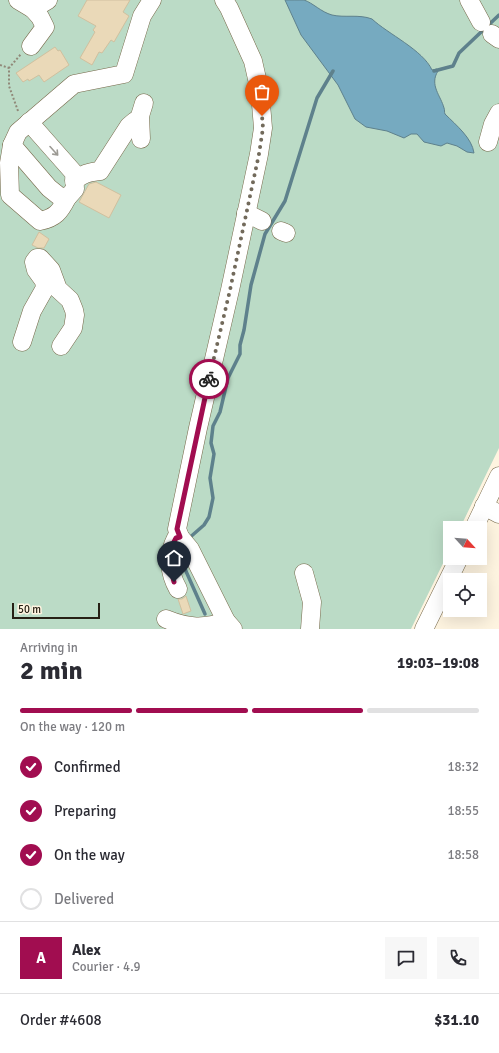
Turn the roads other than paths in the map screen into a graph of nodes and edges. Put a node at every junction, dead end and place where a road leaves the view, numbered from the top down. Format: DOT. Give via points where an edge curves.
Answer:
graph roads {
  1 [pos="152,0"];
  2 [pos="224,0"];
  3 [pos="469,0"];
  4 [pos="33,3"];
  5 [pos="491,31"];
  6 [pos="31,46"];
  7 [pos="499,114"];
  8 [pos="23,116"];
  9 [pos="141,139"];
  10 [pos="488,142"];
  11 [pos="12,145"];
  12 [pos="74,181"];
  13 [pos="67,198"];
  14 [pos="246,213"];
  15 [pos="262,221"];
  16 [pos="22,342"];
  17 [pos="61,346"];
  18 [pos="499,476"];
  19 [pos="492,510"];
  20 [pos="481,521"];
  21 [pos="185,543"];
  22 [pos="456,565"];
  23 [pos="304,573"];
  24 [pos="178,589"];
  25 [pos="166,619"];
  26 [pos="229,625"];
  27 [pos="310,629"];
  28 [pos="424,629"];
  1 -- 8 [label="street" via="142,16 124,74 74,84"];
  2 -- 14 [label="street" via="253,61 260,92 263,128"];
  3 -- 5 [label="street"];
  4 -- 6 [label="street" via="44,27"];
  7 -- 10 [label="street" via="492,124"];
  8 -- 11 [label="street"];
  8 -- 12 [label="street, one-way" via="74,173"];
  9 -- 12 [label="street" via="142,111 129,126 100,171 81,175"];
  11 -- 13 [label="street" via="49,188 59,196"];
  11 -- 13 [label="street" via="9,163 10,196 40,221 49,219 60,211"];
  12 -- 13 [label="street" via="74,189"];
  14 -- 15 [label="street"];
  14 -- 21 [label="street" via="177,529"];
  16 -- 17 [label="street" via="32,311 44,292 45,284 51,285 70,300 75,315 72,328"];
  18 -- 19 [label="street"];
  19 -- 20 [label="street"];
  21 -- 24 [label="street" via="176,538 171,546 172,572"];
  21 -- 26 [label="street"];
  22 -- 28 [label="street"];
  23 -- 27 [label="street" via="312,602"];
  25 -- 26 [label="street" via="197,627"];
}
